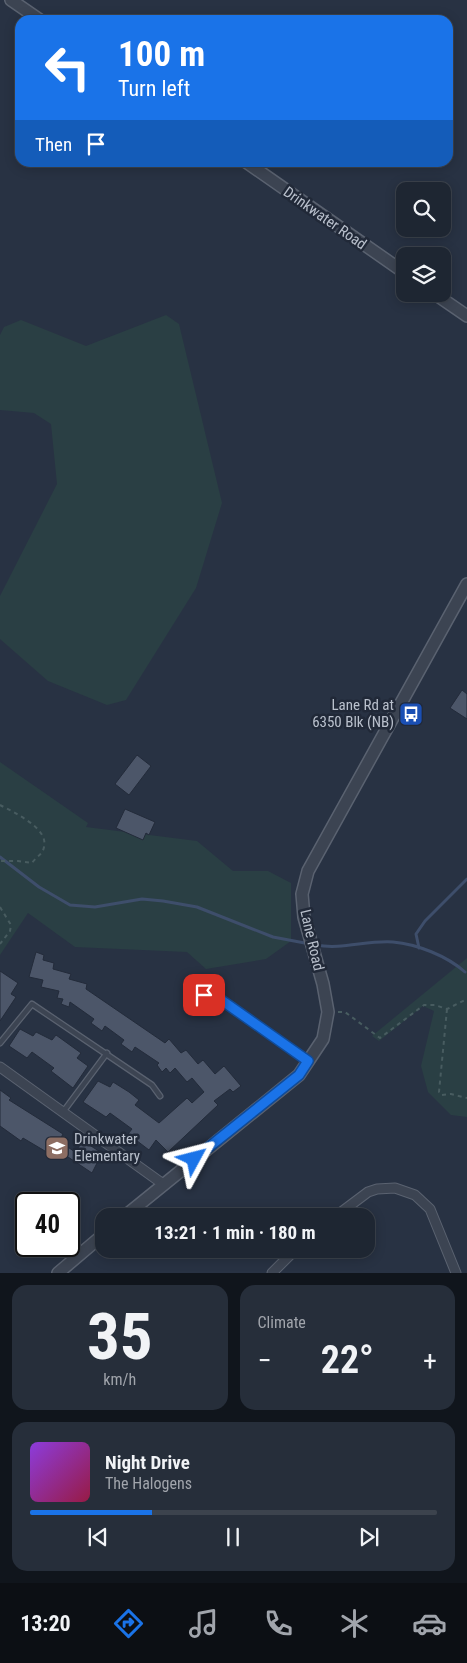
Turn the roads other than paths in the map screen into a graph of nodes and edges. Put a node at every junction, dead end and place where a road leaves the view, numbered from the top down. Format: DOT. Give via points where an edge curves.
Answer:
graph roads {
  1 [pos="11,0"];
  2 [pos="33,15"];
  3 [pos="253,167"];
  4 [pos="396,267"];
  5 [pos="447,302"];
  6 [pos="467,316"];
  7 [pos="467,584"];
  8 [pos="192,993"];
  9 [pos="0,1043"];
  10 [pos="107,1053"];
  11 [pos="308,1061"];
  12 [pos="0,1067"];
  13 [pos="160,1096"];
  14 [pos="63,1112"];
  15 [pos="163,1184"];
  16 [pos="134,1208"];
  17 [pos="347,1208"];
  18 [pos="95,1242"];
  19 [pos="287,1258"];
  20 [pos="58,1273"];
  21 [pos="272,1273"];
  22 [pos="456,1273"];
  1 -- 2 [label="street"];
  3 -- 4 [label="street, Drinkwater Road"];
  5 -- 6 [label="street"];
  7 -- 11 [label="street, Lane Road" via="308,871 302,894 304,918 328,1012 323,1039"];
  8 -- 11 [label="lane" via="217,997"];
  9 -- 10 [label="lane" via="32,1004"];
  10 -- 13 [label="lane" via="152,1084"];
  10 -- 14 [label="lane"];
  11 -- 15 [label="street, Lane Road" via="299,1075"];
  12 -- 14 [label="street"];
  14 -- 15 [label="street"];
  15 -- 16 [label="street, Lane Road"];
  17 -- 22 [label="street" via="377,1189 395,1188 414,1195 430,1209"];
  18 -- 20 [label="street"];
  19 -- 21 [label="street"];
}
